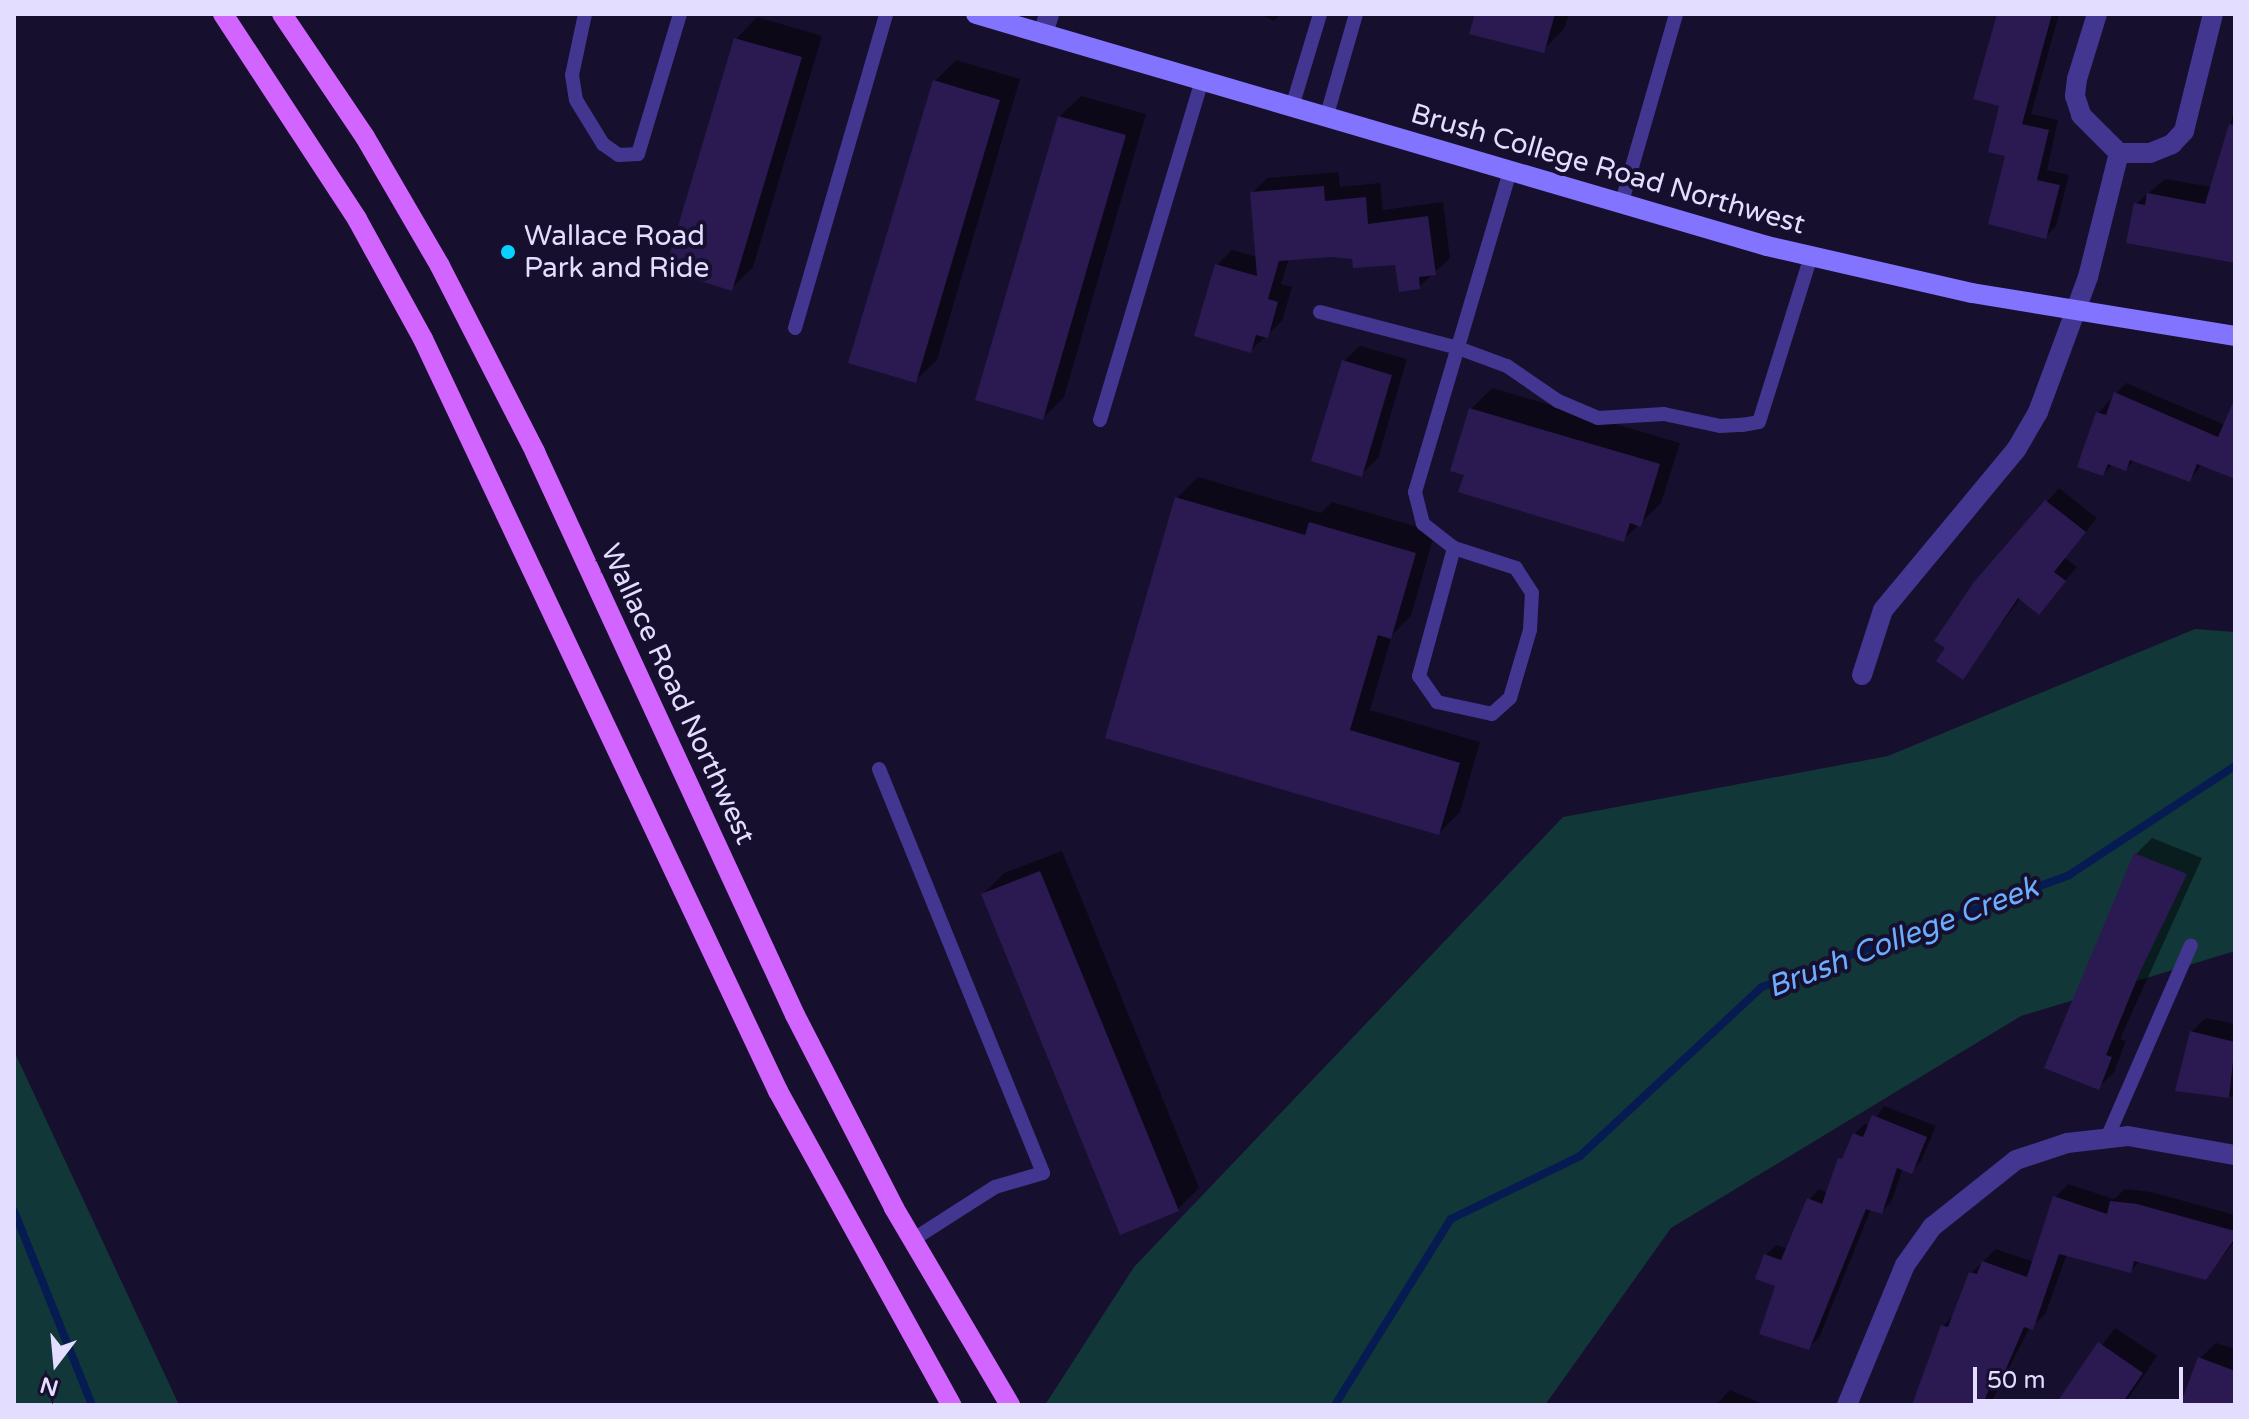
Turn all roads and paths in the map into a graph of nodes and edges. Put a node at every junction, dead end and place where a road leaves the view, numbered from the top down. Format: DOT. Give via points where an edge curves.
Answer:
graph roads {
  1 [pos="223,14"];
  2 [pos="282,14"];
  3 [pos="585,14"];
  4 [pos="680,14"];
  5 [pos="886,14"];
  6 [pos="976,14"];
  7 [pos="1049,14"];
  8 [pos="1320,14"];
  9 [pos="1356,14"];
  10 [pos="1676,14"];
  11 [pos="2097,14"];
  12 [pos="2213,14"];
  13 [pos="1043,34"];
  14 [pos="1202,81"];
  15 [pos="1292,107"];
  16 [pos="1326,118"];
  17 [pos="2119,153"];
  18 [pos="1510,172"];
  19 [pos="1621,205"];
  20 [pos="1811,256"];
  21 [pos="1320,312"];
  22 [pos="2074,312"];
  23 [pos="795,328"];
  24 [pos="2235,336"];
  25 [pos="1458,348"];
  26 [pos="1100,420"];
  27 [pos="1454,548"];
  28 [pos="1862,675"];
  29 [pos="879,769"];
  30 [pos="2191,945"];
  31 [pos="2107,1138"];
  32 [pos="2235,1155"];
  33 [pos="912,1240"];
  34 [pos="951,1405"];
  35 [pos="1010,1405"];
  36 [pos="1847,1405"];
  1 -- 34 [label="main road" via="357,219 423,339 778,1091"];
  2 -- 33 [label="main road, Wallace Road Northwest" via="365,137 474,332 535,452 795,1015"];
  3 -- 4 [label="lane" via="572,75 576,100 603,144 619,155 638,154"];
  5 -- 23 [label="lane"];
  6 -- 13 [label="street, Brush College Road Northwest"];
  7 -- 13 [label="street"];
  8 -- 15 [label="lane"];
  9 -- 16 [label="lane"];
  10 -- 19 [label="lane"];
  11 -- 17 [label="street" via="2075,96 2081,115"];
  12 -- 17 [label="street" via="2184,131 2172,144 2150,153"];
  13 -- 14 [label="street, Brush College Road Northwest"];
  14 -- 15 [label="street, Brush College Road Northwest"];
  14 -- 26 [label="lane"];
  15 -- 16 [label="street, Brush College Road Northwest"];
  16 -- 18 [label="street, Brush College Road Northwest"];
  17 -- 22 [label="street"];
  18 -- 19 [label="street, Brush College Road Northwest"];
  18 -- 25 [label="lane"];
  19 -- 20 [label="street, Brush College Road Northwest"];
  20 -- 22 [label="street, Brush College Road Northwest"];
  20 -- 25 [label="lane" via="1759,422 1720,426 1664,414 1598,418 1558,401 1507,366"];
  21 -- 25 [label="lane"];
  22 -- 24 [label="street, Brush College Road Northwest"];
  22 -- 28 [label="street" via="2038,412 2016,450 1883,610"];
  25 -- 27 [label="lane" via="1415,492 1423,524"];
  27 -- 27 [label="lane" via="1516,568 1532,593 1530,630 1510,698 1492,714 1437,702 1419,676"];
  29 -- 33 [label="lane" via="1043,1173 995,1187"];
  30 -- 31 [label="lane"];
  31 -- 32 [label="street" via="2128,1136"];
  31 -- 36 [label="street" via="2067,1143 2016,1160 1932,1227 1905,1265"];
  33 -- 35 [label="main road, Wallace Road Northwest"];
}
